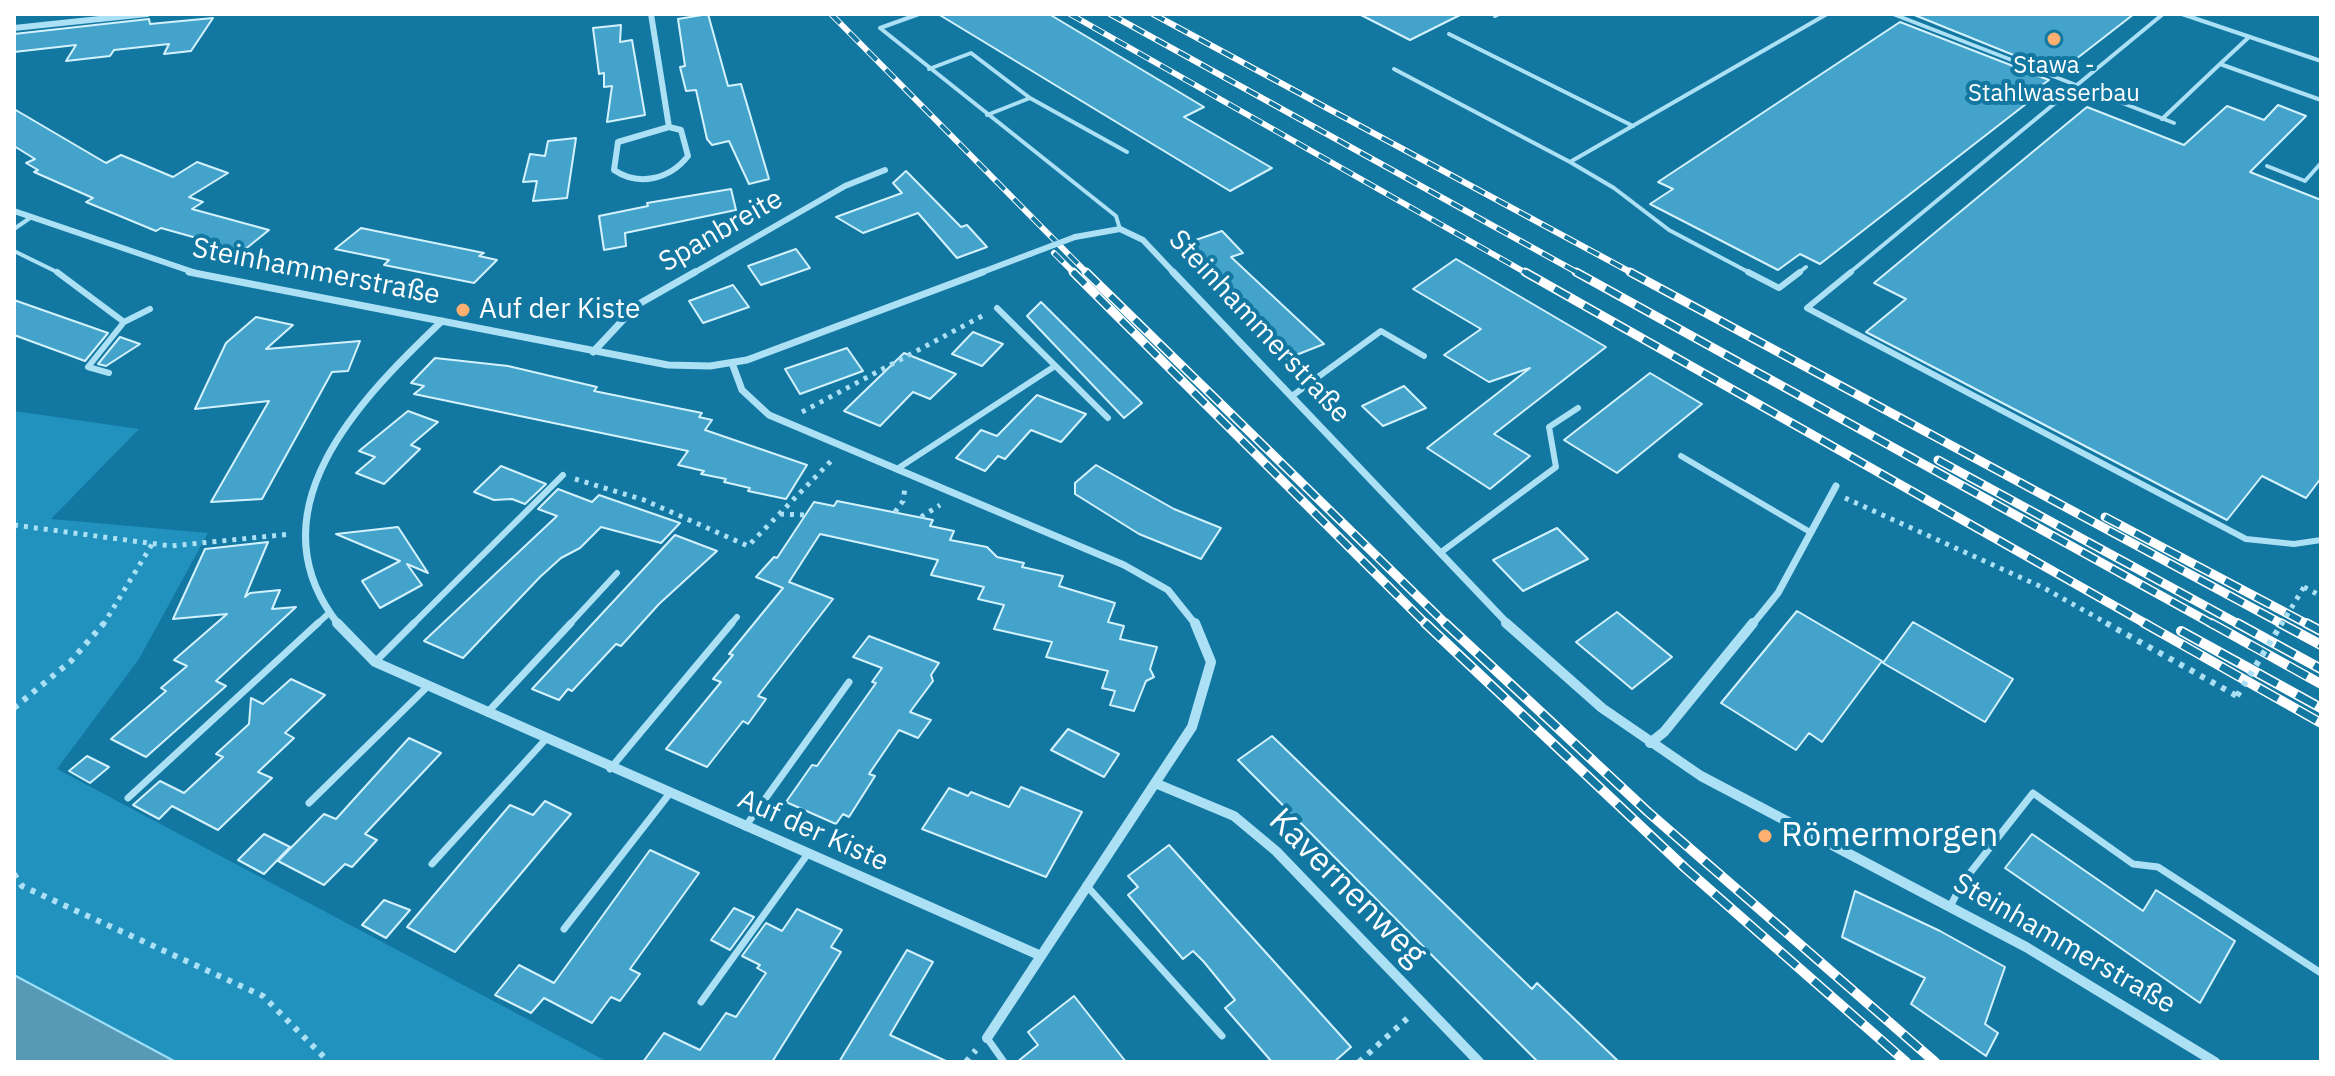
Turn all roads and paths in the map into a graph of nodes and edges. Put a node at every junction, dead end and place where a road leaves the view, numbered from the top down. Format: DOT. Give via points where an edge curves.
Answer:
graph roads {
  1 [pos="147,14"];
  2 [pos="651,14"];
  3 [pos="919,14"];
  4 [pos="1827,14"];
  5 [pos="1893,14"];
  6 [pos="2163,14"];
  7 [pos="2182,14"];
  8 [pos="14,28"];
  9 [pos="1449,34"];
  10 [pos="2249,37"];
  11 [pos="2321,61"];
  12 [pos="2220,64"];
  13 [pos="929,69"];
  14 [pos="1394,69"];
  15 [pos="2076,84"];
  16 [pos="1030,98"];
  17 [pos="2321,100"];
  18 [pos="987,115"];
  19 [pos="2162,119"];
  20 [pos="2174,123"];
  21 [pos="1633,126"];
  22 [pos="669,127"];
  23 [pos="1127,152"];
  24 [pos="1570,162"];
  25 [pos="2321,163"];
  26 [pos="2267,166"];
  27 [pos="885,170"];
  28 [pos="14,211"];
  29 [pos="30,218"];
  30 [pos="14,229"];
  31 [pos="1120,229"];
  32 [pos="14,251"];
  33 [pos="1806,267"];
  34 [pos="997,308"];
  35 [pos="150,309"];
  36 [pos="442,321"];
  37 [pos="124,322"];
  38 [pos="593,352"];
  39 [pos="1424,356"];
  40 [pos="732,363"];
  41 [pos="1055,366"];
  42 [pos="109,373"];
  43 [pos="1292,396"];
  44 [pos="1578,408"];
  45 [pos="1108,418"];
  46 [pos="783,422"];
  47 [pos="843,448"];
  48 [pos="1681,456"];
  49 [pos="897,469"];
  50 [pos="563,475"];
  51 [pos="1834,489"];
  52 [pos="780,514"];
  53 [pos="805,515"];
  54 [pos="14,525"];
  55 [pos="303,531"];
  56 [pos="1810,532"];
  57 [pos="2321,540"];
  58 [pos="154,541"];
  59 [pos="1440,553"];
  60 [pos="617,573"];
  61 [pos="2321,596"];
  62 [pos="329,613"];
  63 [pos="737,617"];
  64 [pos="375,662"];
  65 [pos="849,682"];
  66 [pos="427,687"];
  67 [pos="14,708"];
  68 [pos="487,713"];
  69 [pos="546,739"];
  70 [pos="1650,743"];
  71 [pos="610,769"];
  72 [pos="1155,783"];
  73 [pos="670,793"];
  74 [pos="128,798"];
  75 [pos="309,803"];
  76 [pos="745,827"];
  77 [pos="807,855"];
  78 [pos="432,864"];
  79 [pos="14,874"];
  80 [pos="1086,885"];
  81 [pos="1951,905"];
  82 [pos="564,929"];
  83 [pos="1039,955"];
  84 [pos="2321,973"];
  85 [pos="701,1002"];
  86 [pos="1423,1004"];
  87 [pos="1222,1036"];
  88 [pos="987,1038"];
  89 [pos="329,1062"];
  90 [pos="1004,1062"];
  91 [pos="1359,1062"];
  92 [pos="1479,1062"];
  93 [pos="2215,1062"];
  1 -- 8 [label="street"];
  2 -- 22 [label="street"];
  3 -- 13 [label="lane" via="880,28"];
  4 -- 21 [label="lane"];
  5 -- 15 [label="lane"];
  6 -- 15 [label="lane"];
  7 -- 10 [label="lane"];
  9 -- 21 [label="lane"];
  10 -- 11 [label="lane"];
  10 -- 12 [label="lane"];
  12 -- 17 [label="lane"];
  12 -- 19 [label="lane"];
  13 -- 16 [label="lane" via="971,53"];
  13 -- 18 [label="lane"];
  14 -- 24 [label="lane"];
  15 -- 19 [label="lane"];
  15 -- 57 [label="lane" via="1807,308 2246,539 2294,544"];
  16 -- 18 [label="lane"];
  16 -- 23 [label="lane"];
  18 -- 31 [label="lane" via="1116,216"];
  19 -- 20 [label="lane"];
  21 -- 24 [label="lane"];
  22 -- 22 [label="street" via="618,142 614,170 636,180 671,174 683,166 688,156 681,130"];
  24 -- 33 [label="lane" via="1669,230 1779,288"];
  25 -- 26 [label="lane" via="2305,181"];
  27 -- 38 [label="street, Spanbreite" via="845,186 637,305"];
  28 -- 29 [label="street, Steinhammerstraße"];
  29 -- 30 [label="lane"];
  29 -- 36 [label="street, Steinhammerstraße" via="185,271"];
  31 -- 40 [label="street, Steinhammerstraße, bridge" via="1075,237"];
  31 -- 43 [label="street, Steinhammerstraße" via="1143,240"];
  32 -- 37 [label="lane" via="60,273"];
  34 -- 41 [label="lane"];
  34 -- 46 [label="path"];
  35 -- 37 [label="lane"];
  36 -- 38 [label="street, Steinhammerstraße"];
  36 -- 55 [label="street, Auf der Kiste" via="381,377 338,431 311,488"];
  37 -- 42 [label="lane" via="88,367"];
  38 -- 40 [label="street, Steinhammerstraße" via="668,365"];
  39 -- 43 [label="lane" via="1381,331"];
  40 -- 46 [label="street" via="742,390"];
  41 -- 45 [label="lane"];
  41 -- 49 [label="lane"];
  43 -- 59 [label="street, Steinhammerstraße"];
  44 -- 59 [label="lane" via="1549,427 1556,467"];
  46 -- 47 [label="street"];
  47 -- 49 [label="street"];
  47 -- 52 [label="path"];
  48 -- 56 [label="lane"];
  49 -- 72 [label="street" via="1124,565 1168,590 1193,618 1211,662 1192,727"];
  50 -- 52 [label="path" via="644,500 748,546"];
  50 -- 64 [label="lane"];
  51 -- 56 [label="street"];
  51 -- 61 [label="path, bridge" via="2044,588 2237,696 2304,587"];
  52 -- 53 [label="path"];
  54 -- 58 [label="path"];
  55 -- 58 [label="path" via="171,546"];
  55 -- 62 [label="street, Auf der Kiste" via="310,568"];
  56 -- 70 [label="street" via="1778,593"];
  58 -- 67 [label="path" via="100,629"];
  59 -- 70 [label="street, Steinhammerstraße" via="1557,671"];
  60 -- 68 [label="lane"];
  62 -- 64 [label="street, Auf der Kiste"];
  62 -- 74 [label="lane"];
  63 -- 71 [label="lane"];
  64 -- 66 [label="street, Auf der Kiste"];
  65 -- 76 [label="lane"];
  66 -- 68 [label="street, Auf der Kiste"];
  66 -- 75 [label="lane"];
  68 -- 69 [label="street, Auf der Kiste"];
  69 -- 71 [label="street, Auf der Kiste"];
  69 -- 78 [label="lane"];
  70 -- 81 [label="street, Steinhammerstraße" via="1715,783"];
  71 -- 73 [label="street, Auf der Kiste"];
  72 -- 80 [label="street"];
  72 -- 86 [label="street, Kavernenweg" via="1234,816 1276,851"];
  73 -- 76 [label="street, Auf der Kiste"];
  73 -- 82 [label="lane"];
  76 -- 77 [label="street, Auf der Kiste"];
  77 -- 83 [label="street, Auf der Kiste"];
  77 -- 85 [label="lane"];
  79 -- 89 [label="path" via="22,886 263,996"];
  80 -- 83 [label="street"];
  80 -- 87 [label="lane"];
  81 -- 84 [label="lane" via="1962,883 2033,793 2133,864 2158,867"];
  81 -- 93 [label="street, Steinhammerstraße"];
  83 -- 88 [label="street"];
  86 -- 91 [label="path"];
  86 -- 92 [label="street, Kavernenweg"];
  88 -- 90 [label="lane"];
}
